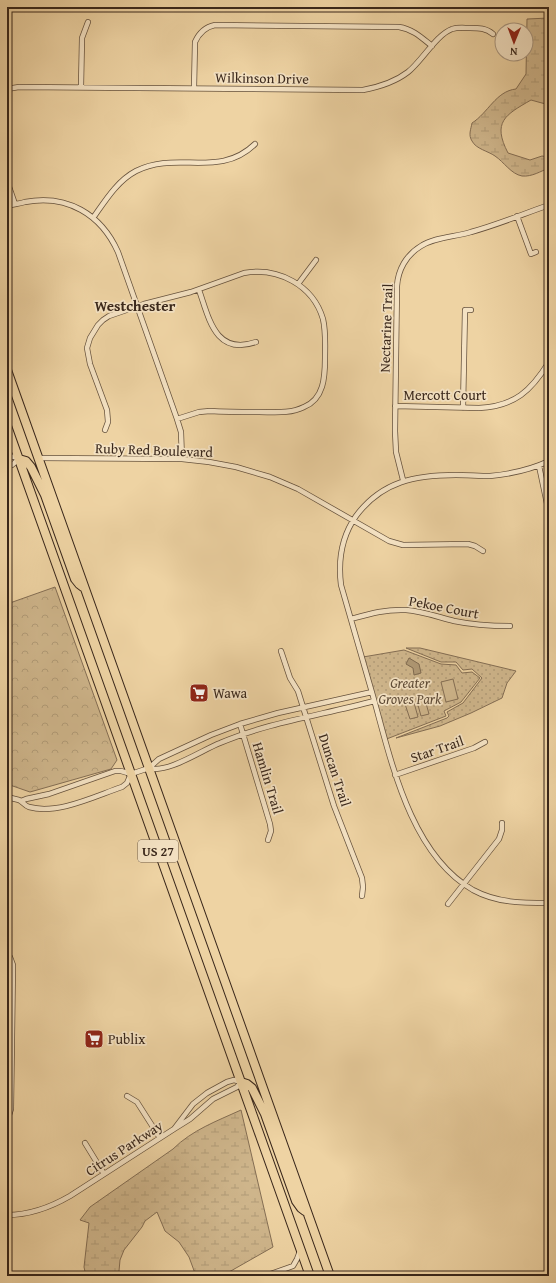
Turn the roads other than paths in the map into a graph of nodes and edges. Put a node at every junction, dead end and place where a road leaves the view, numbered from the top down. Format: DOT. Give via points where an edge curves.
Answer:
graph roads {
  1 [pos="88,22"];
  2 [pos="493,34"];
  3 [pos="432,46"];
  4 [pos="81,87"];
  5 [pos="194,88"];
  6 [pos="7,89"];
  7 [pos="255,144"];
  8 [pos="7,181"];
  9 [pos="15,204"];
  10 [pos="549,205"];
  11 [pos="7,206"];
  12 [pos="518,216"];
  13 [pos="92,218"];
  14 [pos="536,252"];
  15 [pos="316,260"];
  16 [pos="298,284"];
  17 [pos="199,290"];
  18 [pos="137,306"];
  19 [pos="471,310"];
  20 [pos="256,342"];
  21 [pos="549,362"];
  22 [pos="7,370"];
  23 [pos="395,406"];
  24 [pos="463,408"];
  25 [pos="177,419"];
  26 [pos="7,426"];
  27 [pos="105,430"];
  28 [pos="7,456"];
  29 [pos="38,458"];
  30 [pos="182,459"];
  31 [pos="19,460"];
  32 [pos="549,461"];
  33 [pos="7,466"];
  34 [pos="539,466"];
  35 [pos="404,480"];
  36 [pos="549,512"];
  37 [pos="353,520"];
  38 [pos="483,551"];
  39 [pos="84,587"];
  40 [pos="350,619"];
  41 [pos="510,626"];
  42 [pos="281,651"];
  43 [pos="372,692"];
  44 [pos="374,701"];
  45 [pos="304,707"];
  46 [pos="307,717"];
  47 [pos="240,724"];
  48 [pos="243,734"];
  49 [pos="485,742"];
  50 [pos="149,768"];
  51 [pos="131,774"];
  52 [pos="395,775"];
  53 [pos="7,797"];
  54 [pos="21,801"];
  55 [pos="502,822"];
  56 [pos="268,840"];
  57 [pos="464,884"];
  58 [pos="362,896"];
  59 [pos="549,903"];
  60 [pos="448,904"];
  61 [pos="7,955"];
  62 [pos="241,1082"];
  63 [pos="127,1096"];
  64 [pos="193,1104"];
  65 [pos="200,1110"];
  66 [pos="7,1117"];
  67 [pos="174,1129"];
  68 [pos="160,1138"];
  69 [pos="85,1143"];
  70 [pos="104,1174"];
  71 [pos="307,1213"];
  72 [pos="7,1215"];
  73 [pos="301,1250"];
  74 [pos="265,1276"];
  75 [pos="310,1276"];
  76 [pos="330,1276"];
  1 -- 4 [label="street" via="82,38"];
  2 -- 3 [label="street, Wilkinson Drive" via="483,28 456,28 445,33"];
  3 -- 5 [label="street, Wilkinson Drive" via="404,75 369,89"];
  3 -- 5 [label="street" via="414,32 399,27 215,25 203,31 195,42"];
  4 -- 5 [label="street, Wilkinson Drive"];
  4 -- 6 [label="street, Wilkinson Drive"];
  7 -- 13 [label="street" via="238,156 222,162 165,163 141,169 119,184"];
  8 -- 9 [label="street"];
  9 -- 11 [label="street"];
  9 -- 13 [label="street" via="37,200 59,202 78,208"];
  10 -- 12 [label="street, Nectarine Trail"];
  12 -- 14 [label="street" via="531,254"];
  12 -- 23 [label="street, Nectarine Trail" via="472,232 425,244 414,250 405,262 397,286"];
  13 -- 18 [label="street" via="106,230 113,243"];
  15 -- 16 [label="street"];
  16 -- 17 [label="street" via="278,274 252,271"];
  16 -- 25 [label="street" via="316,303 325,329 325,377 313,402 304,408 284,412 210,411"];
  17 -- 18 [label="street"];
  17 -- 20 [label="street" via="213,329 220,338 239,345"];
  18 -- 25 [label="street"];
  18 -- 27 [label="street" via="103,320 94,330 88,343 88,356 106,410 108,422"];
  19 -- 24 [label="street" via="465,310"];
  21 -- 24 [label="street, Mercott Court" via="537,381 515,399 488,408"];
  22 -- 29 [label="highway, US 27"];
  23 -- 24 [label="street, Mercott Court"];
  23 -- 35 [label="street, Nectarine Trail" via="396,452"];
  25 -- 30 [label="street" via="181,432"];
  26 -- 31 [label="highway, US 27"];
  28 -- 31 [label="street"];
  29 -- 30 [label="street, Ruby Red Boulevard"];
  29 -- 39 [label="highway, US 27"];
  30 -- 37 [label="street, Ruby Red Boulevard" via="236,467 270,477 298,489"];
  31 -- 33 [label="street"];
  31 -- 39 [label="highway" via="26,461 31,467 46,497 75,579"];
  31 -- 51 [label="highway, US 27"];
  32 -- 34 [label="street"];
  34 -- 35 [label="street" via="503,475 429,476"];
  34 -- 36 [label="street"];
  35 -- 37 [label="street" via="374,497"];
  37 -- 38 [label="street, Ruby Red Boulevard" via="394,543 468,544"];
  37 -- 40 [label="street" via="339,562 341,585"];
  39 -- 50 [label="highway, US 27"];
  40 -- 41 [label="street, Pekoe Court" via="380,611 406,610 468,624"];
  40 -- 43 [label="street"];
  42 -- 45 [label="street, Duncan Trail"];
  43 -- 44 [label="street"];
  43 -- 45 [label="street"];
  44 -- 46 [label="street"];
  44 -- 52 [label="street"];
  45 -- 46 [label="street, Duncan Trail"];
  45 -- 47 [label="street"];
  46 -- 48 [label="street"];
  46 -- 58 [label="street, Duncan Trail" via="334,806 362,878"];
  47 -- 48 [label="street, Hamlin Trail"];
  47 -- 50 [label="street" via="159,759"];
  48 -- 50 [label="street" via="162,769"];
  48 -- 56 [label="street, Hamlin Trail" via="270,824"];
  49 -- 52 [label="street, Star Trail"];
  50 -- 51 [label="street"];
  50 -- 71 [label="highway, US 27"];
  51 -- 54 [label="street" via="115,771"];
  51 -- 54 [label="street" via="122,786 63,807 30,807"];
  51 -- 62 [label="highway, US 27"];
  52 -- 57 [label="street" via="414,820 434,856"];
  53 -- 54 [label="street"];
  55 -- 57 [label="street" via="499,839"];
  57 -- 59 [label="street" via="503,901"];
  57 -- 60 [label="street"];
  61 -- 66 [label="street" via="13,965 11,1109"];
  62 -- 64 [label="street, Citrus Parkway" via="227,1082"];
  62 -- 65 [label="street" via="237,1087 218,1095"];
  62 -- 71 [label="highway" via="253,1090 269,1123 296,1201"];
  62 -- 73 [label="highway, US 27"];
  63 -- 68 [label="street" via="137,1102"];
  64 -- 65 [label="street"];
  64 -- 67 [label="street, Citrus Parkway"];
  65 -- 67 [label="street" via="186,1123"];
  67 -- 68 [label="street, Citrus Parkway"];
  68 -- 70 [label="street, Citrus Parkway"];
  69 -- 70 [label="street"];
  70 -- 72 [label="street, Citrus Parkway" via="54,1204 30,1213"];
  71 -- 76 [label="highway, US 27"];
  73 -- 74 [label="street" via="293,1266"];
  73 -- 75 [label="highway, US 27"];
}
